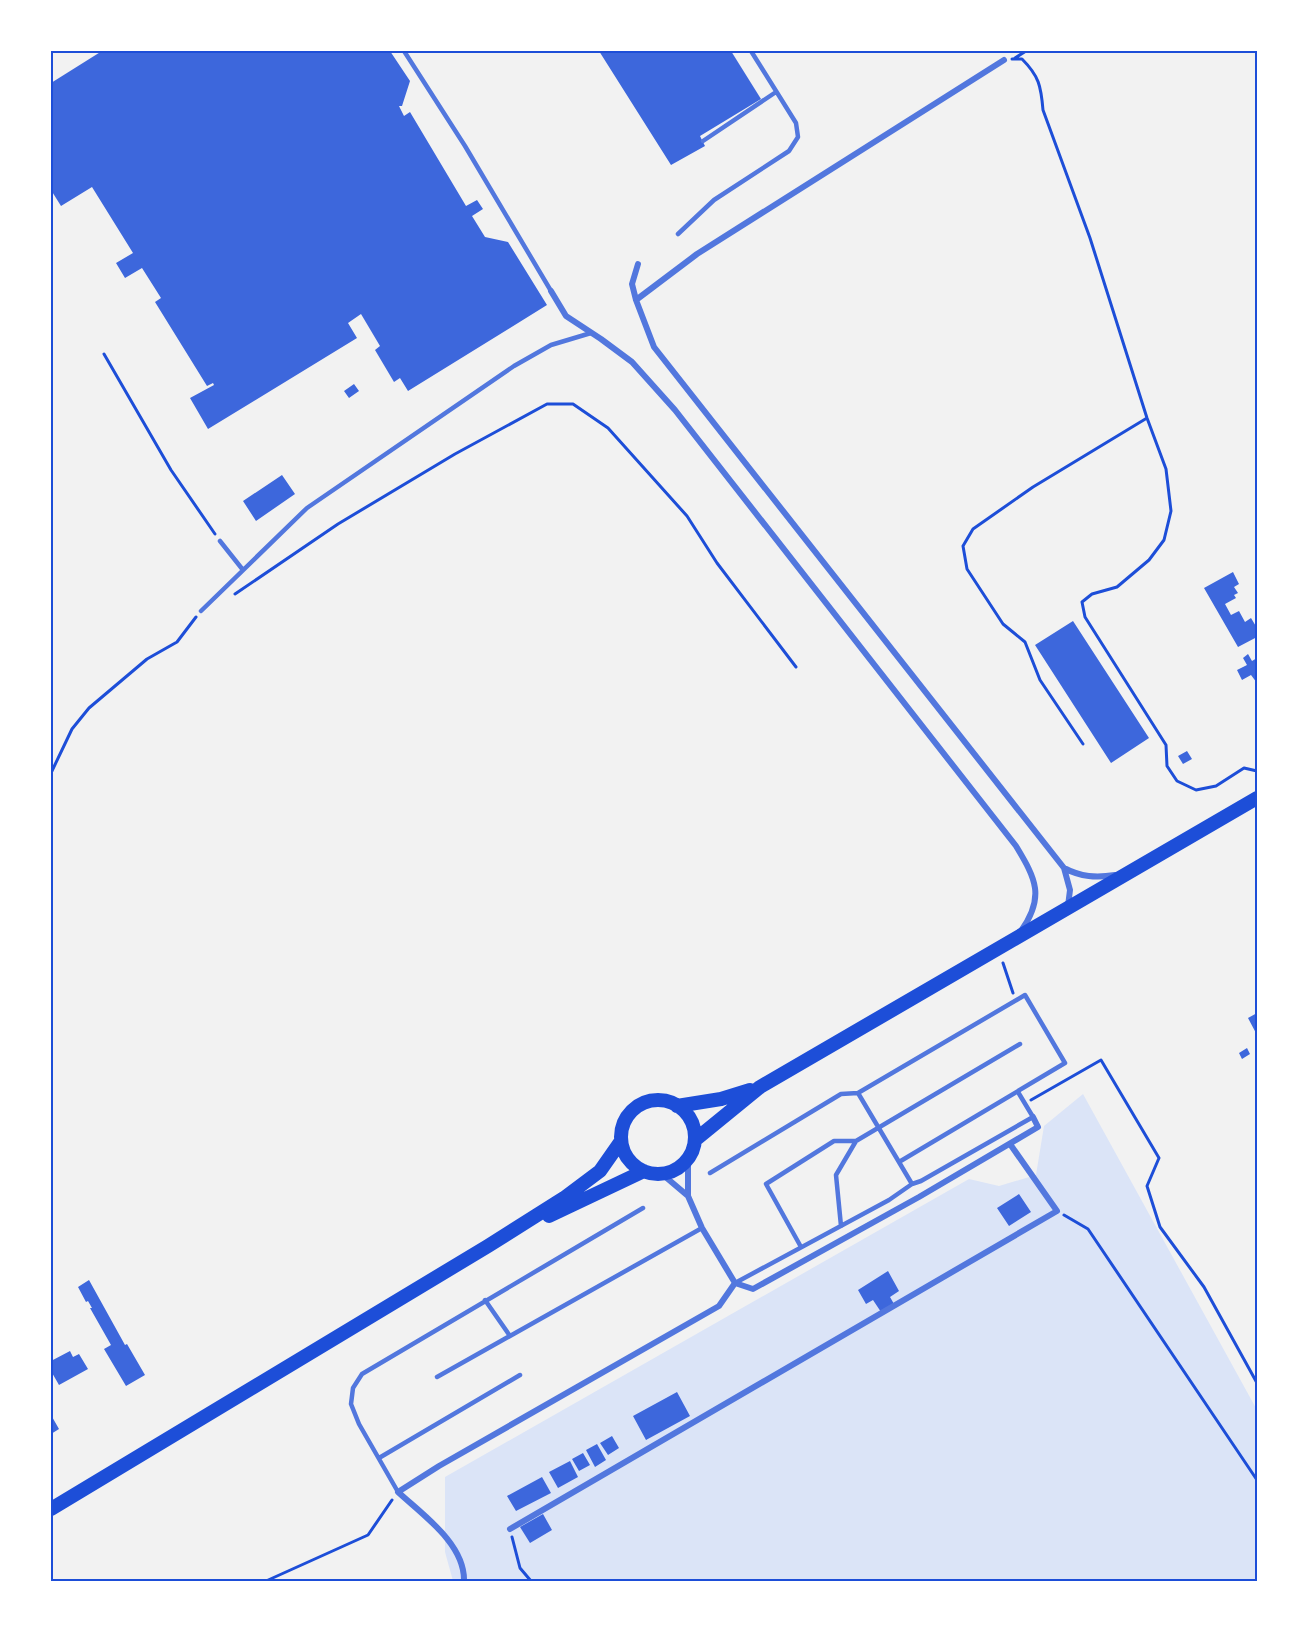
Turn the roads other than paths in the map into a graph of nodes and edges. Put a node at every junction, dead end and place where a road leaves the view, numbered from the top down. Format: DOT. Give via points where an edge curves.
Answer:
graph roads {
  1 [pos="404,51"];
  2 [pos="751,51"];
  3 [pos="1004,60"];
  4 [pos="776,92"];
  5 [pos="703,141"];
  6 [pos="678,234"];
  7 [pos="639,264"];
  8 [pos="551,291"];
  9 [pos="636,300"];
  10 [pos="592,332"];
  11 [pos="220,541"];
  12 [pos="243,570"];
  13 [pos="202,613"];
  14 [pos="1257,798"];
  15 [pos="1064,868"];
  16 [pos="1127,873"];
  17 [pos="1067,908"];
  18 [pos="1016,938"];
  19 [pos="1020,1044"];
  20 [pos="760,1087"];
  21 [pos="1018,1092"];
  22 [pos="858,1093"];
  23 [pos="678,1106"];
  24 [pos="1033,1117"];
  25 [pos="878,1127"];
  26 [pos="695,1140"];
  27 [pos="856,1141"];
  28 [pos="621,1142"];
  29 [pos="1010,1143"];
  30 [pos="688,1159"];
  31 [pos="899,1162"];
  32 [pos="644,1171"];
  33 [pos="710,1173"];
  34 [pos="662,1174"];
  35 [pos="912,1184"];
  36 [pos="688,1196"];
  37 [pos="643,1208"];
  38 [pos="840,1226"];
  39 [pos="702,1228"];
  40 [pos="488,1246"];
  41 [pos="801,1247"];
  42 [pos="735,1283"];
  43 [pos="485,1300"];
  44 [pos="510,1336"];
  45 [pos="520,1375"];
  46 [pos="437,1377"];
  47 [pos="379,1458"];
  48 [pos="398,1492"];
  49 [pos="51,1509"];
  50 [pos="510,1529"];
  51 [pos="464,1581"];
  1 -- 8 [label="lane"];
  2 -- 4 [label="lane"];
  3 -- 9 [label="street" via="697,254"];
  4 -- 5 [label="lane"];
  4 -- 6 [label="lane" via="796,123 798,137 789,151 714,200"];
  7 -- 9 [label="street" via="632,284"];
  8 -- 10 [label="street" via="566,316"];
  9 -- 15 [label="street" via="654,347"];
  10 -- 12 [label="lane" via="551,345 514,366 307,508"];
  10 -- 18 [label="street" via="632,362 675,410 1016,846 1036,884 1036,900 1029,919"];
  11 -- 12 [label="lane"];
  12 -- 13 [label="lane"];
  14 -- 16 [label="main road"];
  15 -- 16 [label="street" via="1080,876 1101,878"];
  15 -- 17 [label="street" via="1070,890"];
  16 -- 17 [label="main road"];
  17 -- 18 [label="main road"];
  18 -- 20 [label="main road"];
  19 -- 25 [label="lane"];
  20 -- 23 [label="main road"];
  20 -- 26 [label="main road"];
  21 -- 22 [label="lane" via="1065,1064 1025,995"];
  21 -- 24 [label="lane"];
  21 -- 31 [label="lane"];
  22 -- 25 [label="lane"];
  22 -- 33 [label="lane" via="841,1094"];
  23 -- 26 [label="main road" via="691,1120"];
  23 -- 28 [label="main road" via="667,1101 644,1103 626,1119"];
  24 -- 29 [label="street" via="1038,1127"];
  24 -- 35 [label="lane"];
  25 -- 27 [label="lane"];
  25 -- 31 [label="lane"];
  26 -- 30 [label="main road"];
  27 -- 38 [label="lane" via="836,1175"];
  27 -- 41 [label="lane" via="834,1141 766,1184"];
  28 -- 32 [label="main road" via="629,1160"];
  28 -- 40 [label="main road" via="600,1171"];
  29 -- 42 [label="street" via="753,1289"];
  29 -- 50 [label="street" via="1057,1211"];
  30 -- 34 [label="main road"];
  30 -- 36 [label="street"];
  31 -- 35 [label="lane"];
  32 -- 34 [label="main road"];
  32 -- 40 [label="main road"];
  34 -- 36 [label="street"];
  35 -- 38 [label="lane"];
  36 -- 39 [label="street"];
  37 -- 43 [label="lane"];
  38 -- 41 [label="lane"];
  39 -- 42 [label="street"];
  39 -- 44 [label="lane"];
  40 -- 49 [label="main road"];
  41 -- 42 [label="lane"];
  42 -- 48 [label="street" via="718,1306"];
  43 -- 44 [label="lane"];
  43 -- 47 [label="lane" via="362,1374 353,1388 351,1404"];
  44 -- 46 [label="lane"];
  45 -- 47 [label="lane"];
  47 -- 48 [label="lane"];
  48 -- 51 [label="street" via="449,1539"];
}
